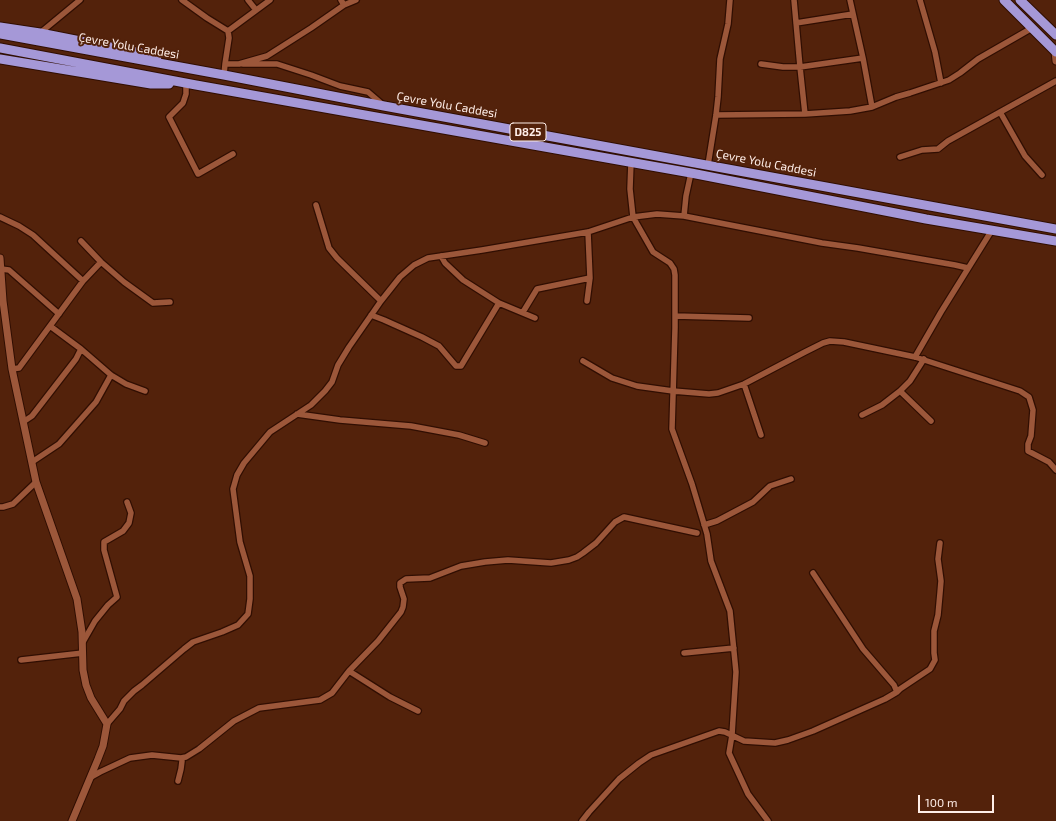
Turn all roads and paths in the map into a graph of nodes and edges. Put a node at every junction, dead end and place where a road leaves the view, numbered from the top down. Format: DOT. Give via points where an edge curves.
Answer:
graph roads {
  1 [pos="80,0"];
  2 [pos="182,0"];
  3 [pos="248,0"];
  4 [pos="270,0"];
  5 [pos="356,0"];
  6 [pos="730,0"];
  7 [pos="794,0"];
  8 [pos="850,0"];
  9 [pos="920,0"];
  10 [pos="1004,0"];
  11 [pos="1020,0"];
  12 [pos="343,3"];
  13 [pos="256,10"];
  14 [pos="853,14"];
  15 [pos="796,23"];
  16 [pos="0,27"];
  17 [pos="1032,28"];
  18 [pos="228,31"];
  19 [pos="0,34"];
  20 [pos="40,34"];
  21 [pos="1056,35"];
  22 [pos="0,48"];
  23 [pos="1055,52"];
  24 [pos="863,58"];
  25 [pos="0,59"];
  26 [pos="1056,61"];
  27 [pos="225,64"];
  28 [pos="239,64"];
  29 [pos="762,64"];
  30 [pos="800,67"];
  31 [pos="224,75"];
  32 [pos="1056,81"];
  33 [pos="941,83"];
  34 [pos="186,85"];
  35 [pos="196,85"];
  36 [pos="384,106"];
  37 [pos="872,107"];
  38 [pos="1000,112"];
  39 [pos="806,114"];
  40 [pos="716,115"];
  41 [pos="232,154"];
  42 [pos="900,157"];
  43 [pos="631,162"];
  44 [pos="708,164"];
  45 [pos="691,173"];
  46 [pos="1042,175"];
  47 [pos="316,205"];
  48 [pos="684,216"];
  49 [pos="0,217"];
  50 [pos="633,217"];
  51 [pos="1014,221"];
  52 [pos="1056,224"];
  53 [pos="1056,229"];
  54 [pos="992,230"];
  55 [pos="588,232"];
  56 [pos="1017,234"];
  57 [pos="81,241"];
  58 [pos="1056,241"];
  59 [pos="1056,244"];
  60 [pos="441,256"];
  61 [pos="0,258"];
  62 [pos="101,262"];
  63 [pos="1,268"];
  64 [pos="968,268"];
  65 [pos="590,278"];
  66 [pos="84,281"];
  67 [pos="2,301"];
  68 [pos="380,301"];
  69 [pos="587,301"];
  70 [pos="170,302"];
  71 [pos="499,303"];
  72 [pos="523,312"];
  73 [pos="59,314"];
  74 [pos="371,315"];
  75 [pos="675,316"];
  76 [pos="535,318"];
  77 [pos="749,318"];
  78 [pos="50,326"];
  79 [pos="81,348"];
  80 [pos="915,357"];
  81 [pos="924,359"];
  82 [pos="583,361"];
  83 [pos="12,369"];
  84 [pos="111,375"];
  85 [pos="744,384"];
  86 [pos="145,391"];
  87 [pos="673,391"];
  88 [pos="900,391"];
  89 [pos="297,414"];
  90 [pos="862,415"];
  91 [pos="931,421"];
  92 [pos="23,422"];
  93 [pos="761,435"];
  94 [pos="485,443"];
  95 [pos="32,462"];
  96 [pos="1056,470"];
  97 [pos="791,480"];
  98 [pos="36,482"];
  99 [pos="127,502"];
  100 [pos="0,507"];
  101 [pos="704,525"];
  102 [pos="697,533"];
  103 [pos="940,542"];
  104 [pos="814,573"];
  105 [pos="83,642"];
  106 [pos="734,648"];
  107 [pos="83,653"];
  108 [pos="684,653"];
  109 [pos="21,660"];
  110 [pos="348,671"];
  111 [pos="897,692"];
  112 [pos="418,712"];
  113 [pos="108,724"];
  114 [pos="732,735"];
  115 [pos="181,758"];
  116 [pos="91,777"];
  117 [pos="178,781"];
  118 [pos="72,821"];
  119 [pos="582,821"];
  120 [pos="768,821"];
  1 -- 20 [label="street"];
  2 -- 18 [label="street"];
  3 -- 13 [label="street"];
  4 -- 13 [label="street"];
  5 -- 12 [label="street"];
  6 -- 40 [label="street" via="728,24 720,59"];
  7 -- 15 [label="street"];
  8 -- 14 [label="street"];
  9 -- 33 [label="street"];
  10 -- 17 [label="highway"];
  11 -- 21 [label="highway"];
  12 -- 28 [label="street" via="311,28 267,56"];
  13 -- 18 [label="street"];
  14 -- 15 [label="street"];
  14 -- 24 [label="street"];
  15 -- 30 [label="street"];
  16 -- 20 [label="highway"];
  17 -- 23 [label="highway"];
  17 -- 33 [label="street"];
  18 -- 27 [label="street"];
  19 -- 31 [label="highway, Çevre Yolu Caddesi / D825"];
  20 -- 31 [label="highway" via="140,53"];
  22 -- 35 [label="highway, Çevre Yolu Caddesi / D825"];
  23 -- 26 [label="street"];
  24 -- 30 [label="street"];
  24 -- 37 [label="street"];
  25 -- 34 [label="highway" via="151,84"];
  27 -- 28 [label="street"];
  27 -- 31 [label="street"];
  28 -- 36 [label="street" via="277,64 340,86 368,92"];
  29 -- 30 [label="street"];
  30 -- 39 [label="street"];
  31 -- 36 [label="highway, Çevre Yolu Caddesi / D825"];
  32 -- 38 [label="street"];
  33 -- 37 [label="street"];
  34 -- 35 [label="highway"];
  34 -- 41 [label="street" via="183,103 169,117 198,174"];
  35 -- 43 [label="highway, Çevre Yolu Caddesi / D825"];
  36 -- 44 [label="highway, Çevre Yolu Caddesi / D825"];
  37 -- 39 [label="street"];
  38 -- 42 [label="street" via="938,149 922,150"];
  38 -- 46 [label="street" via="1025,156"];
  39 -- 40 [label="street"];
  40 -- 44 [label="street"];
  43 -- 45 [label="highway, Çevre Yolu Caddesi / D825"];
  43 -- 50 [label="street"];
  44 -- 51 [label="highway, Çevre Yolu Caddesi / D825"];
  45 -- 48 [label="street"];
  45 -- 54 [label="highway, Çevre Yolu Caddesi / D825"];
  47 -- 68 [label="street" via="329,248"];
  48 -- 50 [label="street" via="657,214"];
  48 -- 64 [label="street"];
  49 -- 66 [label="street" via="33,235"];
  50 -- 55 [label="street"];
  50 -- 75 [label="street" via="653,252 670,263 674,269"];
  51 -- 52 [label="highway"];
  51 -- 53 [label="highway, Çevre Yolu Caddesi / D825"];
  54 -- 56 [label="highway, Çevre Yolu Caddesi / D825"];
  54 -- 64 [label="street"];
  55 -- 60 [label="street"];
  55 -- 65 [label="street"];
  56 -- 58 [label="highway, Çevre Yolu Caddesi / D825"];
  56 -- 59 [label="highway"];
  57 -- 62 [label="street"];
  60 -- 68 [label="street" via="428,258 414,265"];
  60 -- 71 [label="street" via="445,264 463,280"];
  61 -- 63 [label="street"];
  62 -- 66 [label="street"];
  62 -- 70 [label="street" via="153,303"];
  63 -- 67 [label="street"];
  63 -- 73 [label="street" via="9,270"];
  64 -- 80 [label="street"];
  65 -- 69 [label="street"];
  65 -- 72 [label="street" via="537,289"];
  66 -- 73 [label="street"];
  67 -- 83 [label="street"];
  68 -- 74 [label="street"];
  71 -- 72 [label="street"];
  71 -- 74 [label="street" via="460,366 456,366 438,346"];
  72 -- 76 [label="street"];
  73 -- 78 [label="street"];
  74 -- 89 [label="street" via="338,365 332,382 310,405"];
  75 -- 77 [label="street"];
  75 -- 87 [label="street"];
  78 -- 79 [label="street"];
  78 -- 83 [label="street" via="19,368"];
  79 -- 84 [label="street"];
  79 -- 92 [label="street" via="76,359 32,416"];
  80 -- 81 [label="street"];
  80 -- 85 [label="street" via="830,341"];
  81 -- 88 [label="street"];
  81 -- 96 [label="street" via="1020,391 1029,397 1033,410 1028,451 1049,462"];
  82 -- 87 [label="street" via="612,378 637,386"];
  83 -- 92 [label="street"];
  84 -- 86 [label="street"];
  84 -- 95 [label="street" via="96,402 59,444"];
  85 -- 87 [label="street" via="718,393"];
  85 -- 93 [label="street"];
  87 -- 101 [label="street" via="672,429"];
  88 -- 90 [label="street" via="882,406"];
  88 -- 91 [label="street"];
  89 -- 94 [label="street" via="411,426"];
  89 -- 113 [label="street" via="270,432 255,449 244,463 233,489 240,542 250,576 248,614 238,625 193,642 184,649 134,691"];
  92 -- 95 [label="street"];
  95 -- 98 [label="street"];
  97 -- 101 [label="street" via="770,486 753,502"];
  98 -- 100 [label="street" via="13,504"];
  98 -- 105 [label="street" via="77,599"];
  99 -- 105 [label="street" via="131,513 129,523 122,532 104,542 117,597 95,621"];
  101 -- 106 [label="street" via="711,561 730,610"];
  102 -- 110 [label="street" via="624,517 615,522 596,543 570,560 551,563 508,560 485,562 461,566 430,578 406,579 400,583 404,599 401,612 378,641"];
  103 -- 111 [label="street" via="938,559 941,581 934,631 935,660 930,669"];
  104 -- 111 [label="street" via="863,649"];
  105 -- 107 [label="street"];
  106 -- 108 [label="street"];
  106 -- 114 [label="street" via="736,672"];
  107 -- 109 [label="street"];
  107 -- 113 [label="street" via="86,685 91,698"];
  110 -- 112 [label="street"];
  110 -- 115 [label="street" via="332,693 320,700 259,708 234,721 199,749"];
  111 -- 114 [label="street" via="788,740 744,741"];
  113 -- 116 [label="street"];
  114 -- 119 [label="street" via="719,731 651,755 619,780"];
  114 -- 120 [label="street" via="730,753 748,794"];
  115 -- 116 [label="street" via="130,758"];
  115 -- 117 [label="street"];
  116 -- 118 [label="street"];
}
